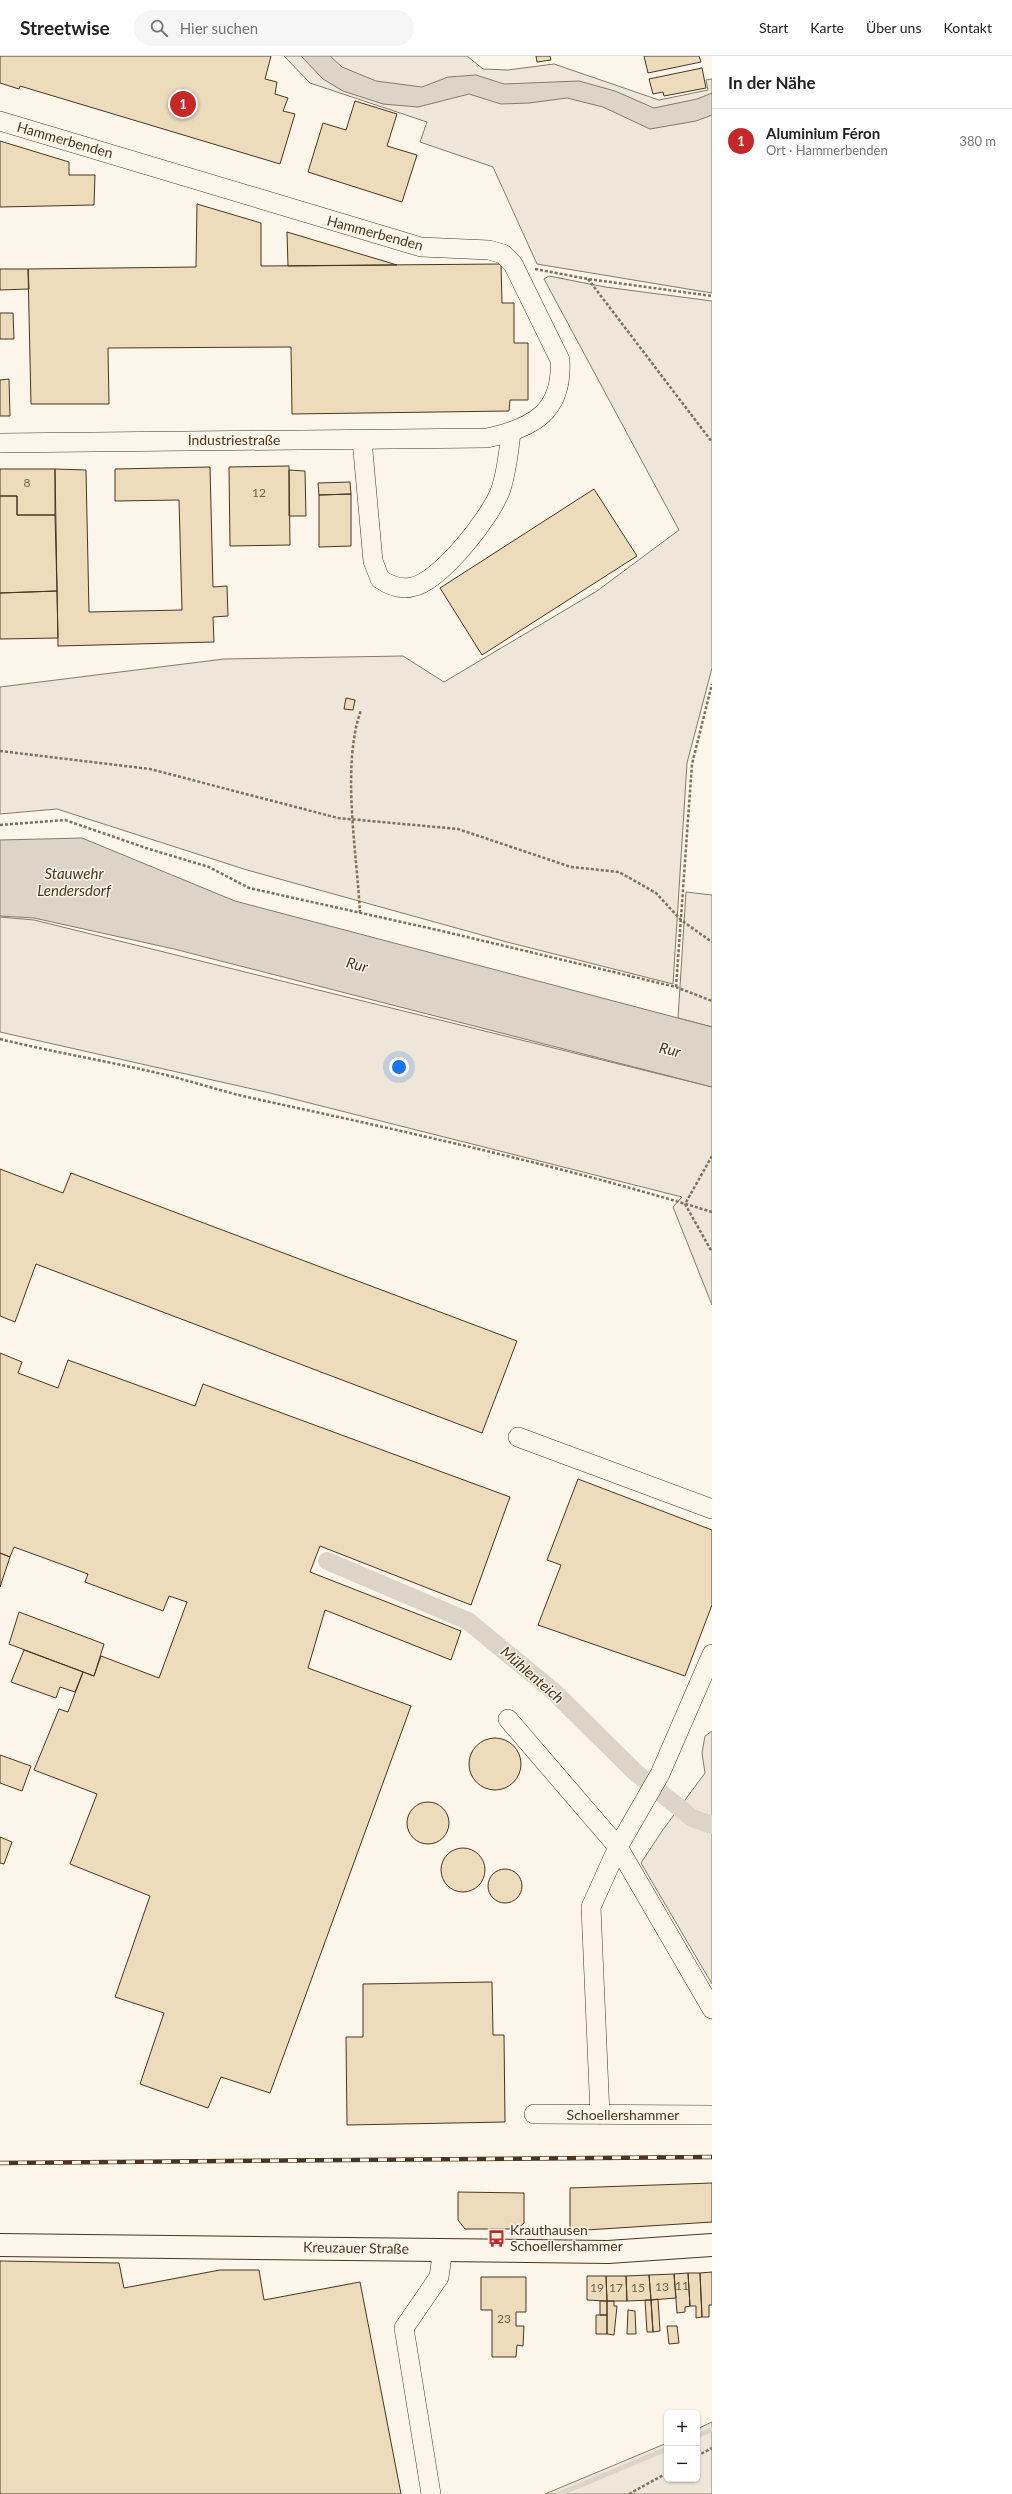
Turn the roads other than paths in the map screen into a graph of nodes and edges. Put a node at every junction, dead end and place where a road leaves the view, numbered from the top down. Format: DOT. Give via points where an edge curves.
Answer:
graph roads {
  1 [pos="0,121"];
  2 [pos="511,432"];
  3 [pos="362,440"];
  4 [pos="468,440"];
  5 [pos="0,443"];
  6 [pos="518,1438"];
  7 [pos="712,1509"];
  8 [pos="712,1654"];
  9 [pos="508,1719"];
  10 [pos="618,1847"];
  11 [pos="712,2009"];
  12 [pos="534,2114"];
  13 [pos="600,2115"];
  14 [pos="712,2115"];
  15 [pos="0,2245"];
  16 [pos="712,2245"];
  17 [pos="443,2249"];
  18 [pos="431,2494"];
  1 -- 2 [label="street, Hammerbenden" via="421,247 489,250 503,254 513,264 560,360 561,377 558,394 552,406 533,422"];
  2 -- 3 [label="street" via="501,490 484,521 437,573 412,587 392,586 380,579 373,561"];
  2 -- 4 [label="street, Hammerbenden"];
  3 -- 4 [label="street, Industriestraße"];
  3 -- 5 [label="street, Industriestraße"];
  6 -- 7 [label="street"];
  8 -- 10 [label="street" via="660,1774"];
  9 -- 10 [label="street"];
  10 -- 11 [label="street"];
  10 -- 13 [label="street" via="591,1907"];
  12 -- 13 [label="street, Schoellershammer"];
  13 -- 14 [label="street, Schoellershammer"];
  15 -- 17 [label="main road, Kreuzauer Straße"];
  16 -- 17 [label="main road, Kreuzauer Straße" via="608,2252"];
  17 -- 18 [label="street" via="439,2277 404,2328"];
}
